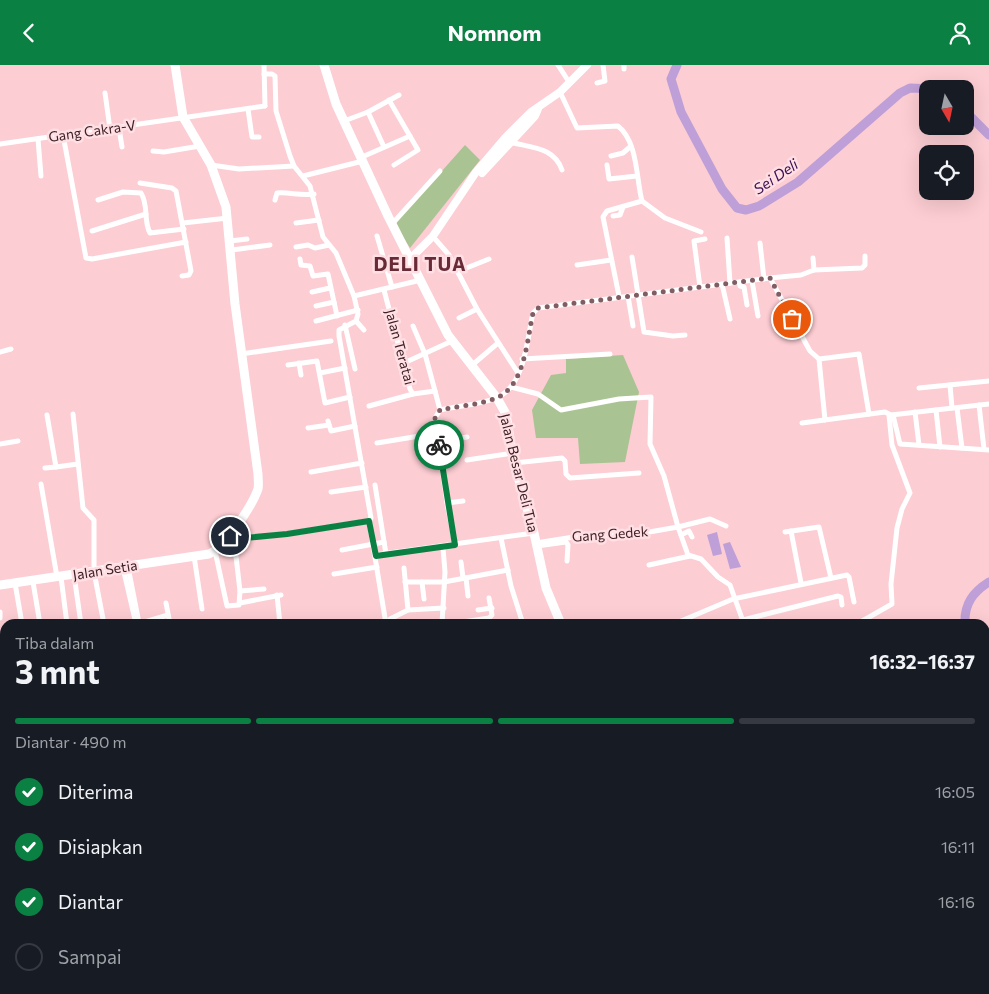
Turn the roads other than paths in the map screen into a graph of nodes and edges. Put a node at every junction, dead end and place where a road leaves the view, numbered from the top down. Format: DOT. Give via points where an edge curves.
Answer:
graph roads {
  1 [pos="175,65"];
  2 [pos="264,65"];
  3 [pos="324,65"];
  4 [pos="558,65"];
  5 [pos="587,65"];
  6 [pos="603,65"];
  7 [pos="264,74"];
  8 [pos="569,82"];
  9 [pos="597,83"];
  10 [pos="560,92"];
  11 [pos="105,93"];
  12 [pos="398,95"];
  13 [pos="389,100"];
  14 [pos="265,107"];
  15 [pos="248,109"];
  16 [pos="538,109"];
  17 [pos="276,111"];
  18 [pos="368,112"];
  19 [pos="184,117"];
  20 [pos="344,121"];
  21 [pos="119,127"];
  22 [pos="110,129"];
  23 [pos="63,135"];
  24 [pos="410,136"];
  25 [pos="259,137"];
  26 [pos="38,139"];
  27 [pos="510,143"];
  28 [pos="0,144"];
  29 [pos="200,146"];
  30 [pos="631,146"];
  31 [pos="122,147"];
  32 [pos="384,147"];
  33 [pos="153,151"];
  34 [pos="611,156"];
  35 [pos="363,159"];
  36 [pos="211,165"];
  37 [pos="394,165"];
  38 [pos="607,165"];
  39 [pos="294,166"];
  40 [pos="562,170"];
  41 [pos="440,171"];
  42 [pos="41,176"];
  43 [pos="303,176"];
  44 [pos="637,176"];
  45 [pos="140,183"];
  46 [pos="314,194"];
  47 [pos="98,200"];
  48 [pos="275,200"];
  49 [pos="642,201"];
  50 [pos="623,207"];
  51 [pos="146,215"];
  52 [pos="613,216"];
  53 [pos="228,218"];
  54 [pos="319,220"];
  55 [pos="296,223"];
  56 [pos="392,224"];
  57 [pos="184,226"];
  58 [pos="92,231"];
  59 [pos="701,232"];
  60 [pos="376,235"];
  61 [pos="727,238"];
  62 [pos="247,239"];
  63 [pos="706,239"];
  64 [pos="436,241"];
  65 [pos="186,242"];
  66 [pos="760,243"];
  67 [pos="270,245"];
  68 [pos="329,245"];
  69 [pos="231,246"];
  70 [pos="296,247"];
  71 [pos="865,256"];
  72 [pos="632,257"];
  73 [pos="813,258"];
  74 [pos="300,259"];
  75 [pos="488,259"];
  76 [pos="611,260"];
  77 [pos="412,261"];
  78 [pos="340,262"];
  79 [pos="334,263"];
  80 [pos="577,265"];
  81 [pos="814,270"];
  82 [pos="459,271"];
  83 [pos="182,276"];
  84 [pos="767,279"];
  85 [pos="421,280"];
  86 [pos="752,281"];
  87 [pos="740,282"];
  88 [pos="730,283"];
  89 [pos="722,284"];
  90 [pos="392,287"];
  91 [pos="700,287"];
  92 [pos="330,288"];
  93 [pos="384,290"];
  94 [pos="312,292"];
  95 [pos="639,294"];
  96 [pos="354,296"];
  97 [pos="619,296"];
  98 [pos="628,296"];
  99 [pos="334,302"];
  100 [pos="747,305"];
  101 [pos="316,306"];
  102 [pos="476,309"];
  103 [pos="358,310"];
  104 [pos="758,315"];
  105 [pos="337,316"];
  106 [pos="459,318"];
  107 [pos="730,319"];
  108 [pos="316,321"];
  109 [pos="356,321"];
  110 [pos="345,325"];
  111 [pos="633,326"];
  112 [pos="413,327"];
  113 [pos="364,330"];
  114 [pos="685,335"];
  115 [pos="331,341"];
  116 [pos="452,341"];
  117 [pos="498,343"];
  118 [pos="11,349"];
  119 [pos="0,352"];
  120 [pos="241,354"];
  121 [pos="425,354"];
  122 [pos="610,354"];
  123 [pos="522,359"];
  124 [pos="819,359"];
  125 [pos="299,363"];
  126 [pos="404,363"];
  127 [pos="288,365"];
  128 [pos="471,366"];
  129 [pos="345,368"];
  130 [pos="355,369"];
  131 [pos="320,373"];
  132 [pos="518,373"];
  133 [pos="301,375"];
  134 [pos="989,381"];
  135 [pos="950,385"];
  136 [pos="512,387"];
  137 [pos="919,388"];
  138 [pos="435,391"];
  139 [pos="413,394"];
  140 [pos="350,397"];
  141 [pos="497,398"];
  142 [pos="989,404"];
  143 [pos="978,405"];
  144 [pos="369,406"];
  145 [pos="954,408"];
  146 [pos="440,410"];
  147 [pos="936,410"];
  148 [pos="915,412"];
  149 [pos="73,414"];
  150 [pos="869,414"];
  151 [pos="47,415"];
  152 [pos="891,415"];
  153 [pos="825,420"];
  154 [pos="802,423"];
  155 [pos="356,427"];
  156 [pos="308,428"];
  157 [pos="438,433"];
  158 [pos="467,437"];
  159 [pos="18,441"];
  160 [pos="439,442"];
  161 [pos="0,443"];
  162 [pos="377,443"];
  163 [pos="919,445"];
  164 [pos="940,447"];
  165 [pos="962,448"];
  166 [pos="987,449"];
  167 [pos="513,453"];
  168 [pos="467,460"];
  169 [pos="362,463"];
  170 [pos="514,463"];
  171 [pos="78,464"];
  172 [pos="56,467"];
  173 [pos="45,468"];
  174 [pos="311,471"];
  175 [pos="639,473"];
  176 [pos="41,484"];
  177 [pos="375,485"];
  178 [pos="366,487"];
  179 [pos="331,492"];
  180 [pos="463,501"];
  181 [pos="447,503"];
  182 [pos="380,516"];
  183 [pos="370,519"];
  184 [pos="726,526"];
  185 [pos="678,527"];
  186 [pos="534,533"];
  187 [pos="682,535"];
  188 [pos="232,537"];
  189 [pos="692,537"];
  190 [pos="501,538"];
  191 [pos="384,542"];
  192 [pos="373,544"];
  193 [pos="455,545"];
  194 [pos="537,545"];
  195 [pos="443,547"];
  196 [pos="342,550"];
  197 [pos="212,552"];
  198 [pos="386,554"];
  199 [pos="375,555"];
  200 [pos="690,556"];
  201 [pos="194,557"];
  202 [pos="568,561"];
  203 [pos="461,562"];
  204 [pos="649,565"];
  205 [pos="377,567"];
  206 [pos="126,568"];
  207 [pos="404,568"];
  208 [pos="508,571"];
  209 [pos="94,572"];
  210 [pos="334,574"];
  211 [pos="74,575"];
  212 [pos="59,577"];
  213 [pos="831,577"];
  214 [pos="464,578"];
  215 [pos="444,581"];
  216 [pos="33,582"];
  217 [pos="405,582"];
  218 [pos="422,582"];
  219 [pos="15,583"];
  220 [pos="800,583"];
  221 [pos="0,585"];
  222 [pos="264,589"];
  223 [pos="240,591"];
  224 [pos="468,596"];
  225 [pos="489,598"];
  226 [pos="424,599"];
  227 [pos="733,599"];
  228 [pos="854,602"];
  229 [pos="166,603"];
  230 [pos="240,603"];
  231 [pos="842,605"];
  232 [pos="444,608"];
  233 [pos="492,608"];
  234 [pos="202,609"];
  235 [pos="408,610"];
  236 [pos="478,611"];
  237 [pos="0,613"];
  238 [pos="168,615"];
  239 [pos="0,618"];
  240 [pos="21,619"];
  241 [pos="39,619"];
  242 [pos="66,619"];
  243 [pos="80,619"];
  244 [pos="103,619"];
  245 [pos="136,619"];
  246 [pos="154,619"];
  247 [pos="169,619"];
  248 [pos="280,619"];
  249 [pos="387,619"];
  250 [pos="391,619"];
  251 [pos="443,619"];
  252 [pos="482,619"];
  253 [pos="521,619"];
  254 [pos="559,619"];
  255 [pos="686,619"];
  256 [pos="741,619"];
  257 [pos="757,619"];
  258 [pos="866,619"];
  1 -- 19 [label="main road"];
  2 -- 7 [label="street"];
  3 -- 20 [label="main road, Jalan Besar Deli Tua" via="330,91"];
  4 -- 8 [label="street"];
  5 -- 8 [label="main road"];
  6 -- 9 [label="street" via="605,81"];
  7 -- 14 [label="street"];
  7 -- 17 [label="street" via="275,76"];
  8 -- 10 [label="main road"];
  10 -- 16 [label="main road"];
  10 -- 30 [label="street" via="578,128 618,126"];
  11 -- 22 [label="street"];
  12 -- 13 [label="street"];
  13 -- 18 [label="street"];
  13 -- 24 [label="street"];
  14 -- 15 [label="street, Gang Cakra-V"];
  14 -- 17 [label="street"];
  15 -- 19 [label="street, Gang Cakra-V"];
  15 -- 25 [label="street" via="252,137"];
  16 -- 27 [label="main road"];
  16 -- 77 [label="main road" via="531,112 486,159"];
  17 -- 39 [label="street"];
  18 -- 20 [label="street"];
  18 -- 32 [label="street"];
  19 -- 21 [label="street, Gang Cakra-V"];
  19 -- 29 [label="main road"];
  20 -- 35 [label="main road, Jalan Besar Deli Tua"];
  21 -- 22 [label="street, Gang Cakra-V"];
  21 -- 31 [label="street"];
  22 -- 23 [label="street, Gang Cakra-V"];
  23 -- 26 [label="street, Gang Cakra-V"];
  23 -- 65 [label="street" via="86,258"];
  24 -- 32 [label="street"];
  24 -- 37 [label="street" via="418,151"];
  26 -- 28 [label="street, Gang Cakra-V"];
  26 -- 42 [label="street"];
  27 -- 40 [label="street" via="553,154"];
  27 -- 64 [label="main road" via="480,176"];
  29 -- 33 [label="street"];
  29 -- 36 [label="main road"];
  30 -- 34 [label="street" via="623,153"];
  30 -- 44 [label="street"];
  32 -- 35 [label="street"];
  35 -- 43 [label="street"];
  35 -- 56 [label="main road, Jalan Besar Deli Tua"];
  36 -- 39 [label="street" via="239,169"];
  36 -- 53 [label="main road"];
  38 -- 44 [label="street" via="610,179"];
  39 -- 43 [label="street"];
  41 -- 56 [label="street"];
  43 -- 46 [label="street"];
  44 -- 49 [label="street"];
  45 -- 57 [label="street" via="174,189"];
  46 -- 48 [label="street" via="277,193"];
  46 -- 54 [label="street"];
  47 -- 51 [label="street" via="123,193 141,193"];
  49 -- 50 [label="street"];
  49 -- 59 [label="street" via="665,218"];
  50 -- 52 [label="street" via="620,215"];
  50 -- 76 [label="street" via="607,211 604,215"];
  51 -- 57 [label="street" via="150,233"];
  51 -- 58 [label="street"];
  53 -- 57 [label="street"];
  53 -- 69 [label="main road"];
  54 -- 55 [label="street"];
  54 -- 68 [label="street" via="323,237"];
  56 -- 77 [label="main road, Jalan Besar Deli Tua"];
  57 -- 65 [label="street"];
  60 -- 90 [label="street"];
  61 -- 88 [label="street"];
  62 -- 69 [label="street"];
  63 -- 91 [label="street" via="694,241"];
  64 -- 77 [label="main road"];
  64 -- 82 [label="street"];
  65 -- 83 [label="street" via="191,273"];
  66 -- 84 [label="street"];
  67 -- 69 [label="street"];
  68 -- 70 [label="street"];
  68 -- 78 [label="street"];
  69 -- 120 [label="main road"];
  71 -- 81 [label="street" via="862,268"];
  72 -- 95 [label="street"];
  73 -- 81 [label="street"];
  74 -- 92 [label="street" via="301,265 310,265 313,276 328,274"];
  75 -- 82 [label="street"];
  76 -- 80 [label="street"];
  76 -- 97 [label="street"];
  77 -- 85 [label="main road, Jalan Besar Deli Tua"];
  78 -- 79 [label="street"];
  78 -- 96 [label="street"];
  81 -- 84 [label="street"];
  82 -- 102 [label="street"];
  84 -- 86 [label="street"];
  84 -- 124 [label="street" via="810,351"];
  85 -- 90 [label="street"];
  85 -- 116 [label="main road, Jalan Besar Deli Tua"];
  86 -- 87 [label="street"];
  86 -- 104 [label="street"];
  87 -- 88 [label="street"];
  87 -- 100 [label="street"];
  88 -- 89 [label="street"];
  89 -- 91 [label="street"];
  89 -- 107 [label="street"];
  90 -- 93 [label="street"];
  91 -- 95 [label="street"];
  92 -- 94 [label="street"];
  92 -- 99 [label="street"];
  93 -- 96 [label="street"];
  93 -- 126 [label="street, Jalan Teratai"];
  95 -- 98 [label="street"];
  95 -- 114 [label="street" via="645,333"];
  96 -- 103 [label="street"];
  97 -- 98 [label="street"];
  97 -- 123 [label="street" via="538,308 533,313"];
  98 -- 111 [label="street"];
  99 -- 101 [label="street"];
  99 -- 105 [label="street"];
  102 -- 106 [label="street"];
  102 -- 117 [label="street"];
  103 -- 105 [label="street"];
  103 -- 109 [label="street"];
  105 -- 108 [label="street"];
  109 -- 110 [label="street"];
  109 -- 113 [label="street"];
  110 -- 129 [label="street" via="338,334"];
  110 -- 130 [label="street"];
  112 -- 121 [label="street"];
  115 -- 120 [label="street"];
  116 -- 121 [label="street"];
  116 -- 128 [label="main road, Jalan Besar Deli Tua"];
  117 -- 128 [label="street"];
  117 -- 132 [label="street"];
  118 -- 119 [label="street"];
  120 -- 188 [label="main road" via="258,485"];
  121 -- 126 [label="street"];
  121 -- 138 [label="street"];
  122 -- 123 [label="street"];
  123 -- 132 [label="street"];
  124 -- 150 [label="street" via="859,354"];
  124 -- 153 [label="street"];
  125 -- 127 [label="street"];
  125 -- 131 [label="street" via="317,361"];
  125 -- 133 [label="street"];
  126 -- 139 [label="street, Jalan Teratai"];
  128 -- 141 [label="main road, Jalan Besar Deli Tua"];
  129 -- 131 [label="street"];
  129 -- 140 [label="street"];
  131 -- 140 [label="street" via="325,403"];
  132 -- 136 [label="street"];
  134 -- 135 [label="street"];
  135 -- 137 [label="street"];
  135 -- 145 [label="street"];
  136 -- 141 [label="street"];
  136 -- 185 [label="street" via="538,394 561,410 619,399 651,397 650,444 664,476"];
  138 -- 139 [label="street, Jalan Teratai"];
  138 -- 146 [label="street, Jalan Teratai"];
  139 -- 144 [label="street"];
  140 -- 155 [label="street"];
  141 -- 146 [label="street"];
  141 -- 167 [label="main road, Jalan Besar Deli Tua" via="509,424"];
  142 -- 143 [label="street"];
  143 -- 145 [label="street"];
  143 -- 166 [label="street"];
  145 -- 147 [label="street"];
  145 -- 165 [label="street"];
  146 -- 157 [label="street, Jalan Teratai" via="435,418"];
  147 -- 148 [label="street"];
  147 -- 164 [label="street"];
  148 -- 152 [label="street"];
  148 -- 163 [label="street"];
  149 -- 171 [label="street"];
  150 -- 152 [label="street" via="885,412"];
  150 -- 153 [label="street"];
  151 -- 172 [label="street"];
  152 -- 163 [label="street" via="898,443"];
  152 -- 258 [label="street" via="892,445 910,493 897,527 892,604"];
  153 -- 154 [label="street"];
  155 -- 156 [label="street" via="332,431 329,423"];
  155 -- 169 [label="street"];
  157 -- 160 [label="street, Jalan Teratai"];
  157 -- 162 [label="street"];
  158 -- 160 [label="street"];
  159 -- 161 [label="street"];
  160 -- 181 [label="street, Jalan Teratai"];
  163 -- 164 [label="street"];
  164 -- 165 [label="street"];
  165 -- 166 [label="street"];
  167 -- 168 [label="street"];
  167 -- 170 [label="main road, Jalan Besar Deli Tua"];
  169 -- 174 [label="street"];
  169 -- 178 [label="street"];
  170 -- 175 [label="street" via="562,458 570,478"];
  170 -- 186 [label="main road, Jalan Besar Deli Tua"];
  171 -- 172 [label="street"];
  171 -- 209 [label="street" via="84,507 94,520"];
  172 -- 173 [label="street"];
  176 -- 212 [label="street"];
  177 -- 182 [label="street"];
  178 -- 179 [label="street"];
  178 -- 183 [label="street"];
  180 -- 181 [label="street"];
  181 -- 193 [label="street, Jalan Teratai"];
  182 -- 183 [label="street"];
  182 -- 191 [label="street"];
  183 -- 188 [label="street" via="287,534"];
  183 -- 192 [label="street"];
  184 -- 185 [label="street, Gang Gedek" via="710,519"];
  185 -- 187 [label="street"];
  185 -- 194 [label="street, Gang Gedek" via="632,535 575,536"];
  186 -- 190 [label="street"];
  186 -- 194 [label="main road, Jalan Besar Deli Tua"];
  187 -- 189 [label="street" via="690,531"];
  187 -- 200 [label="street" via="685,551"];
  188 -- 197 [label="main road"];
  188 -- 223 [label="street"];
  190 -- 193 [label="street"];
  190 -- 208 [label="street"];
  191 -- 192 [label="street"];
  191 -- 198 [label="street"];
  192 -- 196 [label="street"];
  192 -- 199 [label="street"];
  193 -- 195 [label="street"];
  194 -- 202 [label="street" via="566,543"];
  194 -- 254 [label="main road, Jalan Besar Deli Tua" via="547,593"];
  195 -- 198 [label="street"];
  195 -- 215 [label="street"];
  197 -- 201 [label="main road, Jalan Setia"];
  197 -- 230 [label="street" via="226,606"];
  198 -- 199 [label="street"];
  199 -- 205 [label="street"];
  200 -- 204 [label="street"];
  200 -- 227 [label="street" via="701,559 730,585"];
  201 -- 206 [label="main road, Jalan Setia"];
  201 -- 234 [label="street"];
  203 -- 214 [label="street"];
  205 -- 210 [label="street"];
  205 -- 249 [label="street"];
  206 -- 209 [label="main road, Jalan Setia"];
  206 -- 245 [label="street"];
  207 -- 217 [label="street"];
  208 -- 214 [label="street"];
  208 -- 253 [label="street"];
  209 -- 211 [label="main road, Jalan Setia"];
  209 -- 244 [label="street"];
  211 -- 212 [label="main road, Jalan Setia"];
  211 -- 243 [label="street"];
  212 -- 216 [label="main road, Jalan Setia"];
  212 -- 242 [label="street"];
  213 -- 220 [label="street"];
  213 -- 220 [label="street" via="819,527 788,531"];
  213 -- 228 [label="street" via="848,575"];
  214 -- 215 [label="street"];
  214 -- 224 [label="street"];
  215 -- 218 [label="street"];
  215 -- 232 [label="street"];
  216 -- 219 [label="main road, Jalan Setia"];
  216 -- 241 [label="street"];
  217 -- 218 [label="street"];
  217 -- 235 [label="street"];
  218 -- 226 [label="street"];
  219 -- 221 [label="main road, Jalan Setia"];
  219 -- 240 [label="street"];
  220 -- 227 [label="street"];
  222 -- 223 [label="street"];
  223 -- 230 [label="street"];
  225 -- 233 [label="street"];
  227 -- 255 [label="street"];
  227 -- 256 [label="street"];
  229 -- 238 [label="street"];
  230 -- 248 [label="street" via="279,595"];
  231 -- 257 [label="street" via="838,596"];
  232 -- 235 [label="street"];
  232 -- 251 [label="street"];
  233 -- 236 [label="street"];
  233 -- 252 [label="street" via="492,615"];
  235 -- 250 [label="street"];
  237 -- 239 [label="street"];
  238 -- 246 [label="street"];
  238 -- 247 [label="street"];
}
